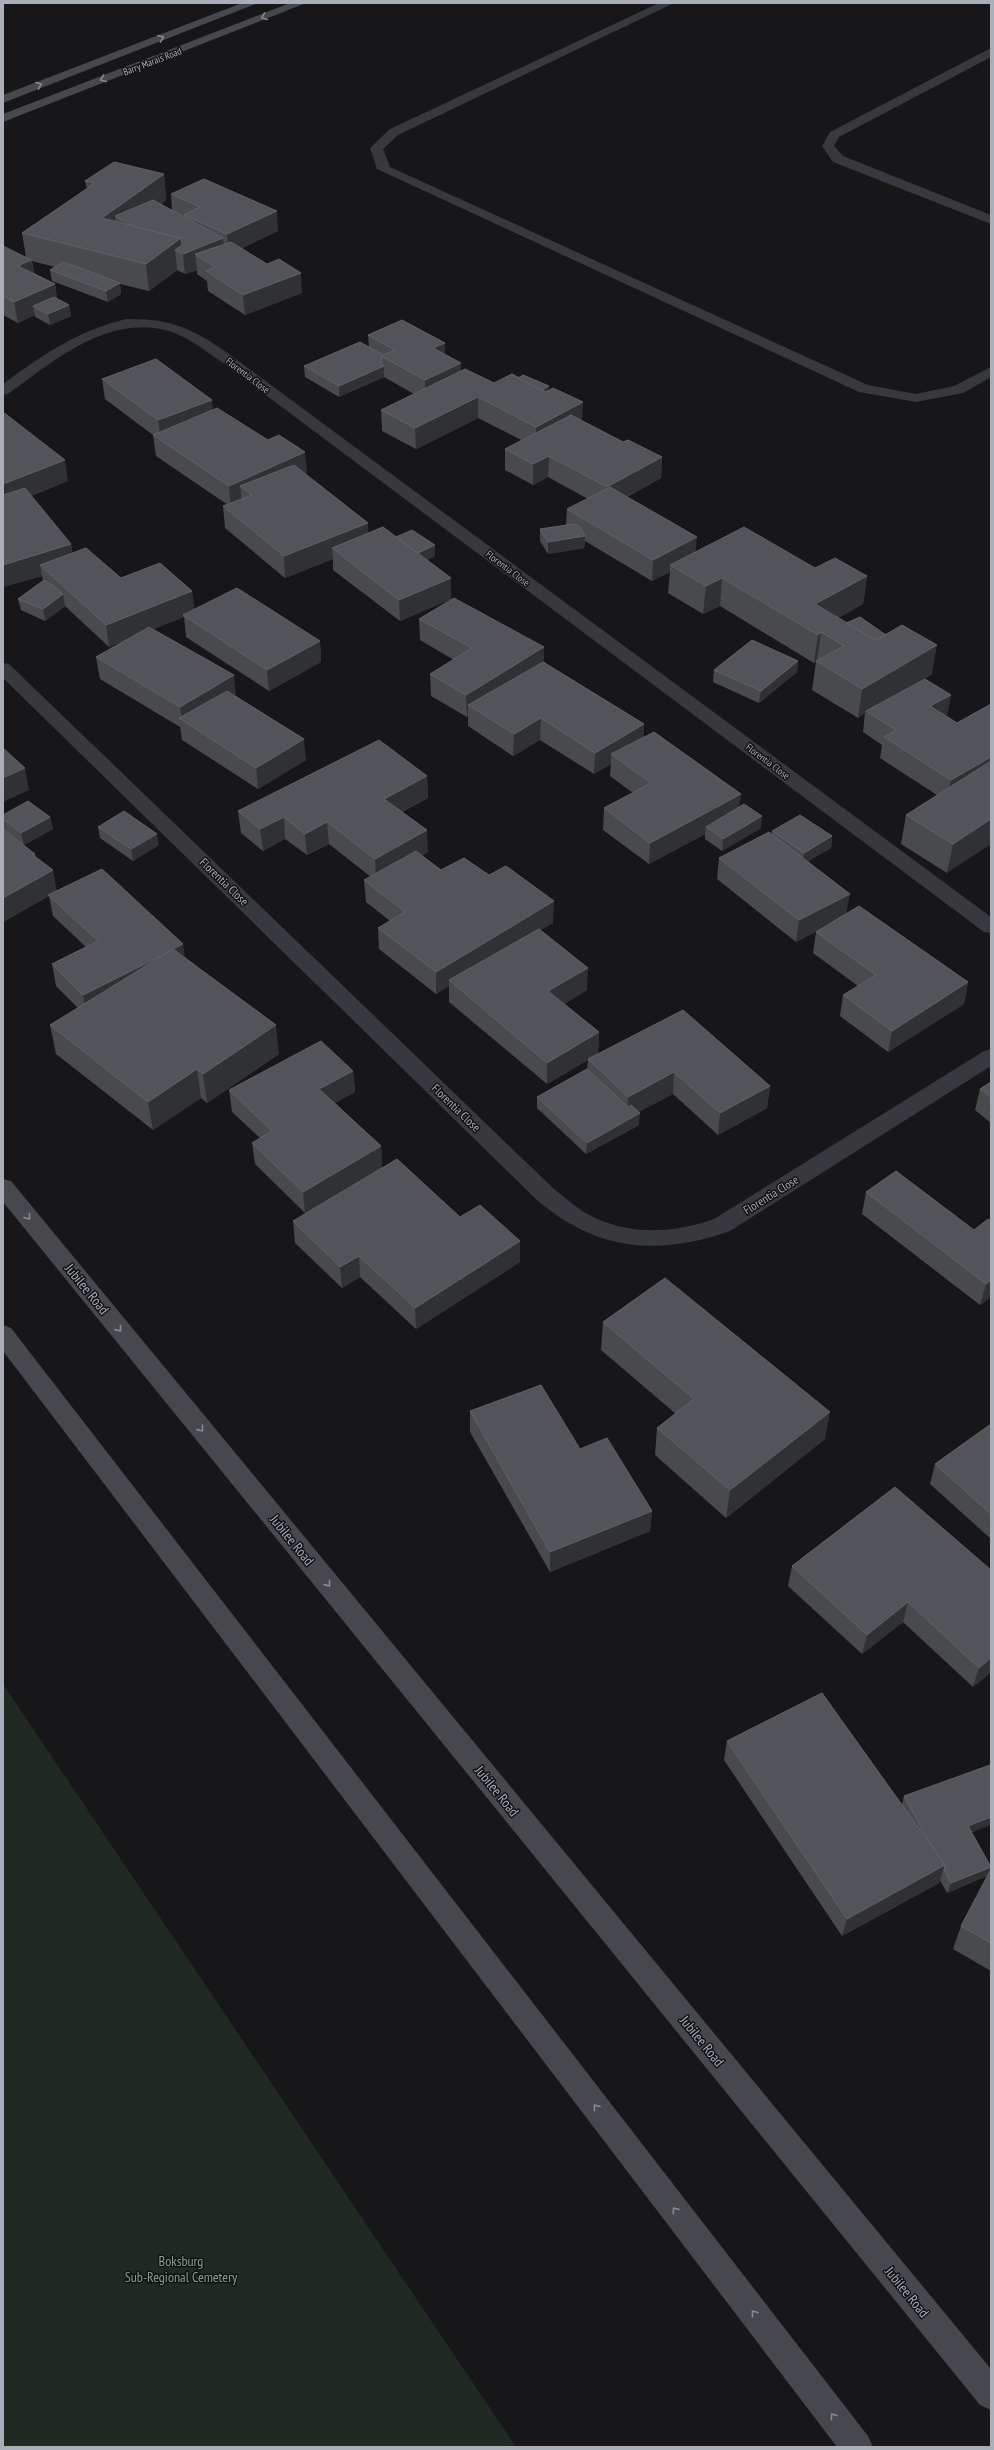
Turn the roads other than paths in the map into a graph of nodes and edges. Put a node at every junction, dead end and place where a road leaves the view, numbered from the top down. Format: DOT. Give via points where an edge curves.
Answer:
graph roads {
  1 [pos="252,3"];
  2 [pos="300,3"];
  3 [pos="668,3"];
  4 [pos="991,52"];
  5 [pos="3,99"];
  6 [pos="3,118"];
  7 [pos="991,220"];
  8 [pos="991,371"];
  9 [pos="3,391"];
  10 [pos="3,668"];
  11 [pos="991,927"];
  12 [pos="991,1056"];
  13 [pos="3,1187"];
  14 [pos="3,1334"];
  15 [pos="991,2394"];
  16 [pos="857,2447"];
  5 -- 1 [label="main road, Barry Marais Road, one-way"];
  2 -- 6 [label="main road, Barry Marais Road, one-way"];
  3 -- 8 [label="street" via="394,132 376,148 384,169 864,389 916,398 958,390"];
  4 -- 7 [label="street" via="834,134 828,146 838,159"];
  9 -- 11 [label="street, Florentia Close" via="63,348 83,336 104,328 151,324 173,327 191,335"];
  10 -- 12 [label="street, Florentia Close" via="547,1196 578,1219 604,1230 651,1240 705,1232 722,1225"];
  13 -- 15 [label="main road, Jubilee Road, one-way"];
  16 -- 14 [label="main road, one-way"];
}
